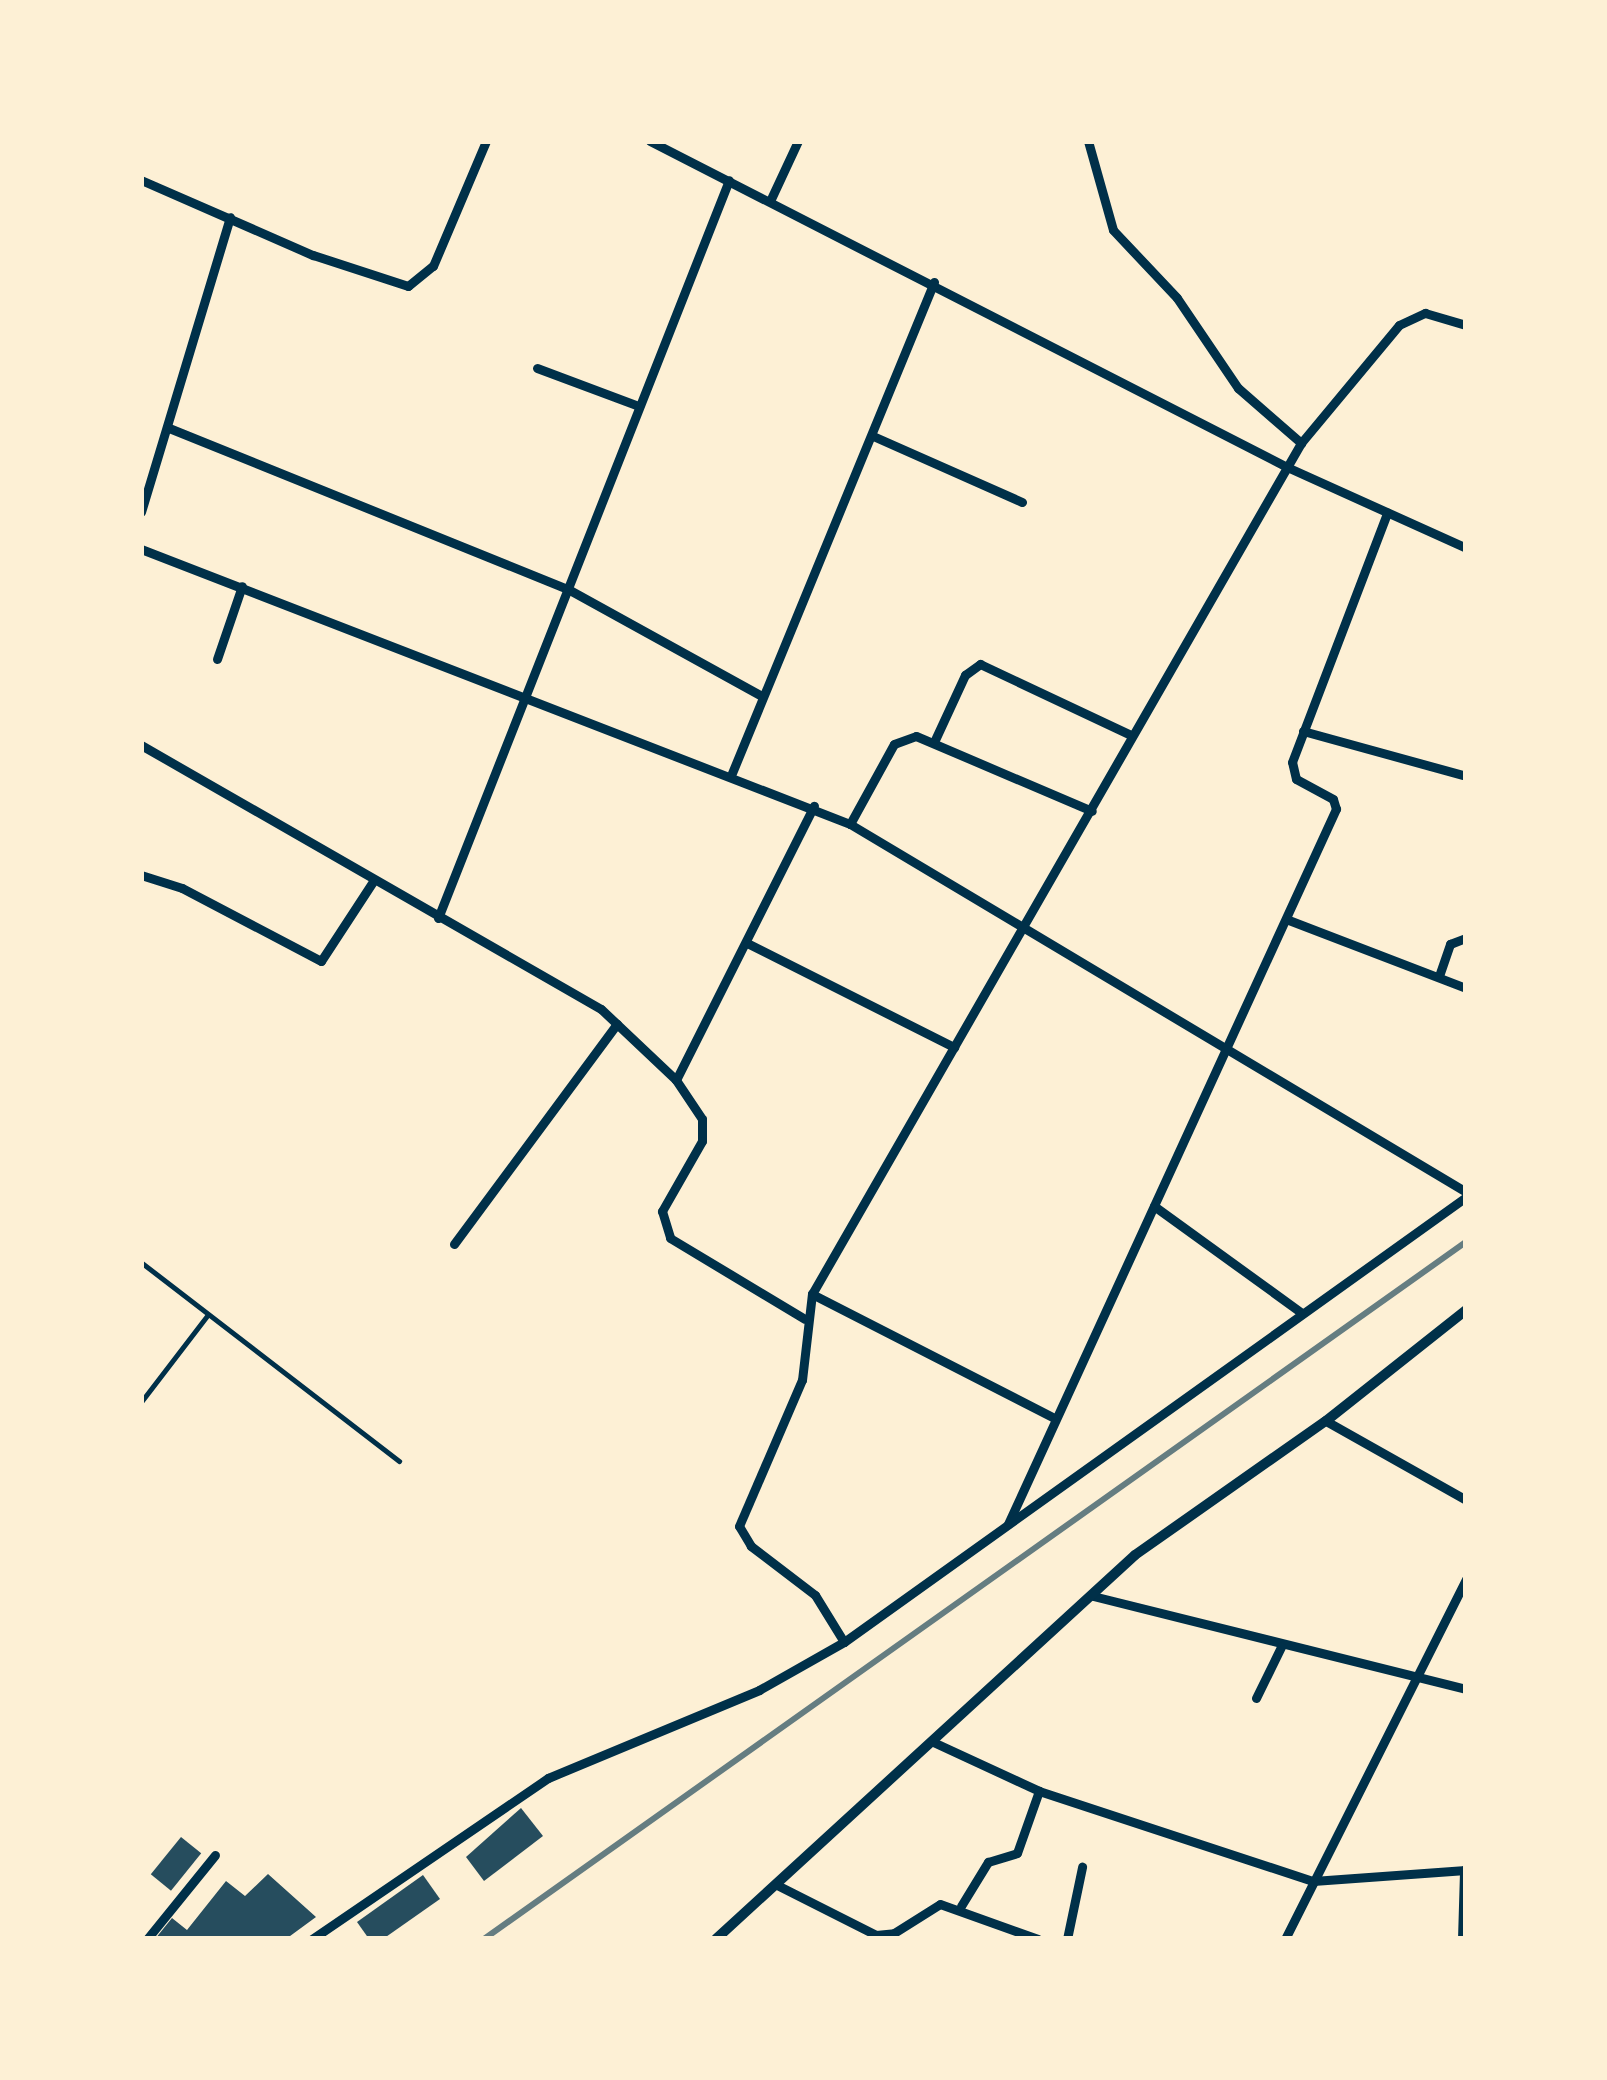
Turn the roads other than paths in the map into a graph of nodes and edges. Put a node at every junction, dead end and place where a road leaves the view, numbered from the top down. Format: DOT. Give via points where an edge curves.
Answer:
graph roads {
  1 [pos="486,141"];
  2 [pos="650,141"];
  3 [pos="798,141"];
  4 [pos="1088,141"];
  5 [pos="141,179"];
  6 [pos="729,180"];
  7 [pos="770,201"];
  8 [pos="230,217"];
  9 [pos="934,282"];
  10 [pos="1466,326"];
  11 [pos="537,368"];
  12 [pos="636,405"];
  13 [pos="169,428"];
  14 [pos="873,436"];
  15 [pos="1301,443"];
  16 [pos="1287,467"];
  17 [pos="1022,502"];
  18 [pos="141,512"];
  19 [pos="1387,513"];
  20 [pos="1466,548"];
  21 [pos="141,549"];
  22 [pos="242,586"];
  23 [pos="566,588"];
  24 [pos="217,659"];
  25 [pos="521,694"];
  26 [pos="760,695"];
  27 [pos="1303,731"];
  28 [pos="1131,735"];
  29 [pos="934,742"];
  30 [pos="141,745"];
  31 [pos="732,773"];
  32 [pos="1466,776"];
  33 [pos="814,806"];
  34 [pos="1092,811"];
  35 [pos="850,824"];
  36 [pos="141,875"];
  37 [pos="374,880"];
  38 [pos="438,918"];
  39 [pos="1286,919"];
  40 [pos="1027,927"];
  41 [pos="1466,938"];
  42 [pos="747,943"];
  43 [pos="1439,976"];
  44 [pos="1466,988"];
  45 [pos="617,1024"];
  46 [pos="1226,1045"];
  47 [pos="954,1047"];
  48 [pos="676,1080"];
  49 [pos="1466,1195"];
  50 [pos="1154,1206"];
  51 [pos="454,1244"];
  52 [pos="141,1262"];
  53 [pos="812,1294"];
  54 [pos="1466,1310"];
  55 [pos="1302,1313"];
  56 [pos="208,1314"];
  57 [pos="806,1319"];
  58 [pos="141,1402"];
  59 [pos="1052,1417"];
  60 [pos="1326,1421"];
  61 [pos="399,1461"];
  62 [pos="1466,1500"];
  63 [pos="1008,1524"];
  64 [pos="1466,1579"];
  65 [pos="1093,1596"];
  66 [pos="844,1642"];
  67 [pos="1281,1647"];
  68 [pos="1415,1676"];
  69 [pos="1466,1689"];
  70 [pos="1256,1698"];
  71 [pos="931,1741"];
  72 [pos="1039,1791"];
  73 [pos="215,1855"];
  74 [pos="1082,1867"];
  75 [pos="1465,1870"];
  76 [pos="1312,1881"];
  77 [pos="777,1885"];
  78 [pos="962,1906"];
  79 [pos="147,1939"];
  80 [pos="312,1939"];
  81 [pos="716,1939"];
  82 [pos="1038,1939"];
  83 [pos="1067,1939"];
  84 [pos="1286,1939"];
  85 [pos="1462,1939"];
  1 -- 8 [label="street" via="433,266 415,285 374,278"];
  2 -- 6 [label="street"];
  3 -- 7 [label="street"];
  4 -- 15 [label="street" via="1113,230 1177,298 1238,388"];
  5 -- 8 [label="street"];
  6 -- 7 [label="street"];
  6 -- 12 [label="street"];
  7 -- 9 [label="street"];
  8 -- 13 [label="street"];
  9 -- 14 [label="street"];
  9 -- 16 [label="street"];
  10 -- 15 [label="street" via="1425,313 1400,325"];
  11 -- 12 [label="street"];
  12 -- 23 [label="street"];
  13 -- 18 [label="street"];
  13 -- 23 [label="street"];
  14 -- 17 [label="street"];
  14 -- 26 [label="street"];
  15 -- 16 [label="street"];
  16 -- 19 [label="street"];
  16 -- 28 [label="street"];
  19 -- 20 [label="street"];
  19 -- 27 [label="street"];
  21 -- 22 [label="street"];
  22 -- 24 [label="street"];
  22 -- 25 [label="street"];
  23 -- 25 [label="street"];
  23 -- 26 [label="street"];
  25 -- 31 [label="street"];
  25 -- 38 [label="street"];
  26 -- 31 [label="street"];
  27 -- 32 [label="street"];
  27 -- 39 [label="street" via="1292,762 1296,779 1337,805"];
  28 -- 29 [label="street" via="980,664 965,675"];
  28 -- 34 [label="street"];
  29 -- 34 [label="street"];
  29 -- 35 [label="street" via="898,740"];
  30 -- 37 [label="street"];
  31 -- 33 [label="street"];
  33 -- 35 [label="street"];
  33 -- 42 [label="street"];
  34 -- 40 [label="street"];
  35 -- 40 [label="street"];
  36 -- 37 [label="street" via="321,961"];
  37 -- 38 [label="street"];
  38 -- 45 [label="street" via="570,985"];
  39 -- 43 [label="street"];
  39 -- 46 [label="street"];
  40 -- 46 [label="street"];
  40 -- 47 [label="street"];
  41 -- 43 [label="street" via="1450,944"];
  42 -- 47 [label="street"];
  42 -- 48 [label="street"];
  43 -- 44 [label="street"];
  45 -- 48 [label="street"];
  45 -- 51 [label="street"];
  46 -- 49 [label="street"];
  46 -- 50 [label="street"];
  47 -- 53 [label="street"];
  48 -- 57 [label="street" via="704,1131 662,1211 664,1228 715,1269"];
  49 -- 55 [label="street"];
  50 -- 55 [label="street"];
  50 -- 59 [label="street"];
  52 -- 56 [label="lane"];
  53 -- 57 [label="street"];
  53 -- 59 [label="street"];
  54 -- 60 [label="street"];
  55 -- 63 [label="street"];
  56 -- 58 [label="lane"];
  56 -- 61 [label="lane"];
  57 -- 66 [label="street" via="802,1380 739,1526 751,1546 815,1595"];
  59 -- 63 [label="street"];
  60 -- 62 [label="street"];
  60 -- 65 [label="street" via="1179,1520"];
  63 -- 66 [label="street"];
  64 -- 68 [label="street"];
  65 -- 67 [label="street"];
  65 -- 71 [label="street"];
  66 -- 80 [label="street" via="759,1690 548,1778"];
  67 -- 68 [label="street"];
  67 -- 70 [label="street"];
  68 -- 69 [label="street"];
  68 -- 76 [label="street"];
  71 -- 72 [label="street"];
  71 -- 77 [label="street"];
  72 -- 76 [label="street"];
  72 -- 78 [label="street" via="1017,1853 988,1862"];
  73 -- 79 [label="street"];
  74 -- 83 [label="street"];
  75 -- 76 [label="street"];
  75 -- 85 [label="street"];
  76 -- 84 [label="street"];
  77 -- 78 [label="street" via="876,1935 894,1933 924,1908"];
  77 -- 81 [label="street"];
  78 -- 82 [label="street"];
}
